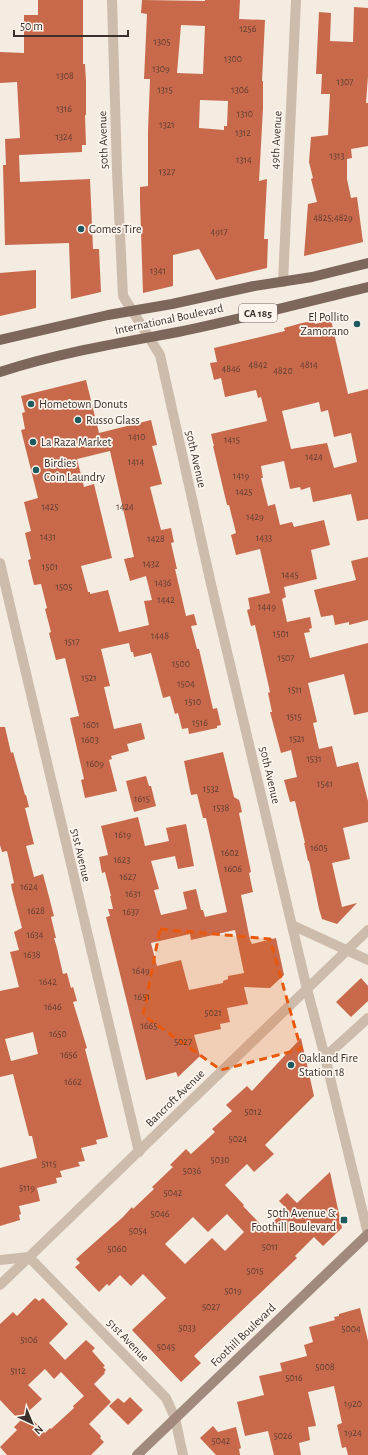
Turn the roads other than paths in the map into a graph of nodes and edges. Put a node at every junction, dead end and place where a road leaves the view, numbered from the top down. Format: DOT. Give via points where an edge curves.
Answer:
graph roads {
  1 [pos="112,0"];
  2 [pos="296,0"];
  3 [pos="368,263"];
  4 [pos="283,282"];
  5 [pos="368,287"];
  6 [pos="132,311"];
  7 [pos="148,337"];
  8 [pos="0,340"];
  9 [pos="0,372"];
  10 [pos="0,563"];
  11 [pos="292,925"];
  12 [pos="368,930"];
  13 [pos="347,950"];
  14 [pos="368,960"];
  15 [pos="306,989"];
  16 [pos="368,1018"];
  17 [pos="325,1057"];
  18 [pos="139,1152"];
  19 [pos="368,1234"];
  20 [pos="29,1257"];
  21 [pos="0,1260"];
  22 [pos="0,1285"];
  23 [pos="175,1418"];
  24 [pos="137,1455"];
  25 [pos="183,1455"];
  1 -- 6 [label="street, 50th Avenue" via="123,296"];
  2 -- 4 [label="street, 49th Avenue"];
  3 -- 4 [label="main road, International Boulevard / CA 185"];
  4 -- 6 [label="main road, International Boulevard / CA 185"];
  5 -- 7 [label="main road, International Boulevard / CA 185"];
  6 -- 7 [label="street, 50th Avenue"];
  6 -- 8 [label="main road, International Boulevard / CA 185"];
  7 -- 9 [label="main road, International Boulevard / CA 185" via="57,356"];
  7 -- 11 [label="street, 50th Avenue" via="160,355"];
  10 -- 18 [label="street, 51st Avenue"];
  11 -- 13 [label="street"];
  11 -- 15 [label="street, 50th Avenue"];
  12 -- 13 [label="street, Bancroft Avenue"];
  13 -- 14 [label="street"];
  13 -- 15 [label="street, Bancroft Avenue"];
  15 -- 17 [label="street, 50th Avenue"];
  15 -- 18 [label="street, Bancroft Avenue"];
  16 -- 17 [label="street"];
  17 -- 19 [label="street, 50th Avenue"];
  18 -- 20 [label="street, Bancroft Avenue"];
  19 -- 23 [label="main road, Foothill Boulevard"];
  20 -- 21 [label="street"];
  20 -- 22 [label="street, Bancroft Avenue"];
  20 -- 23 [label="street, 51st Avenue" via="166,1398"];
  23 -- 24 [label="main road, Foothill Boulevard"];
  23 -- 25 [label="street, 51st Avenue"];
}
